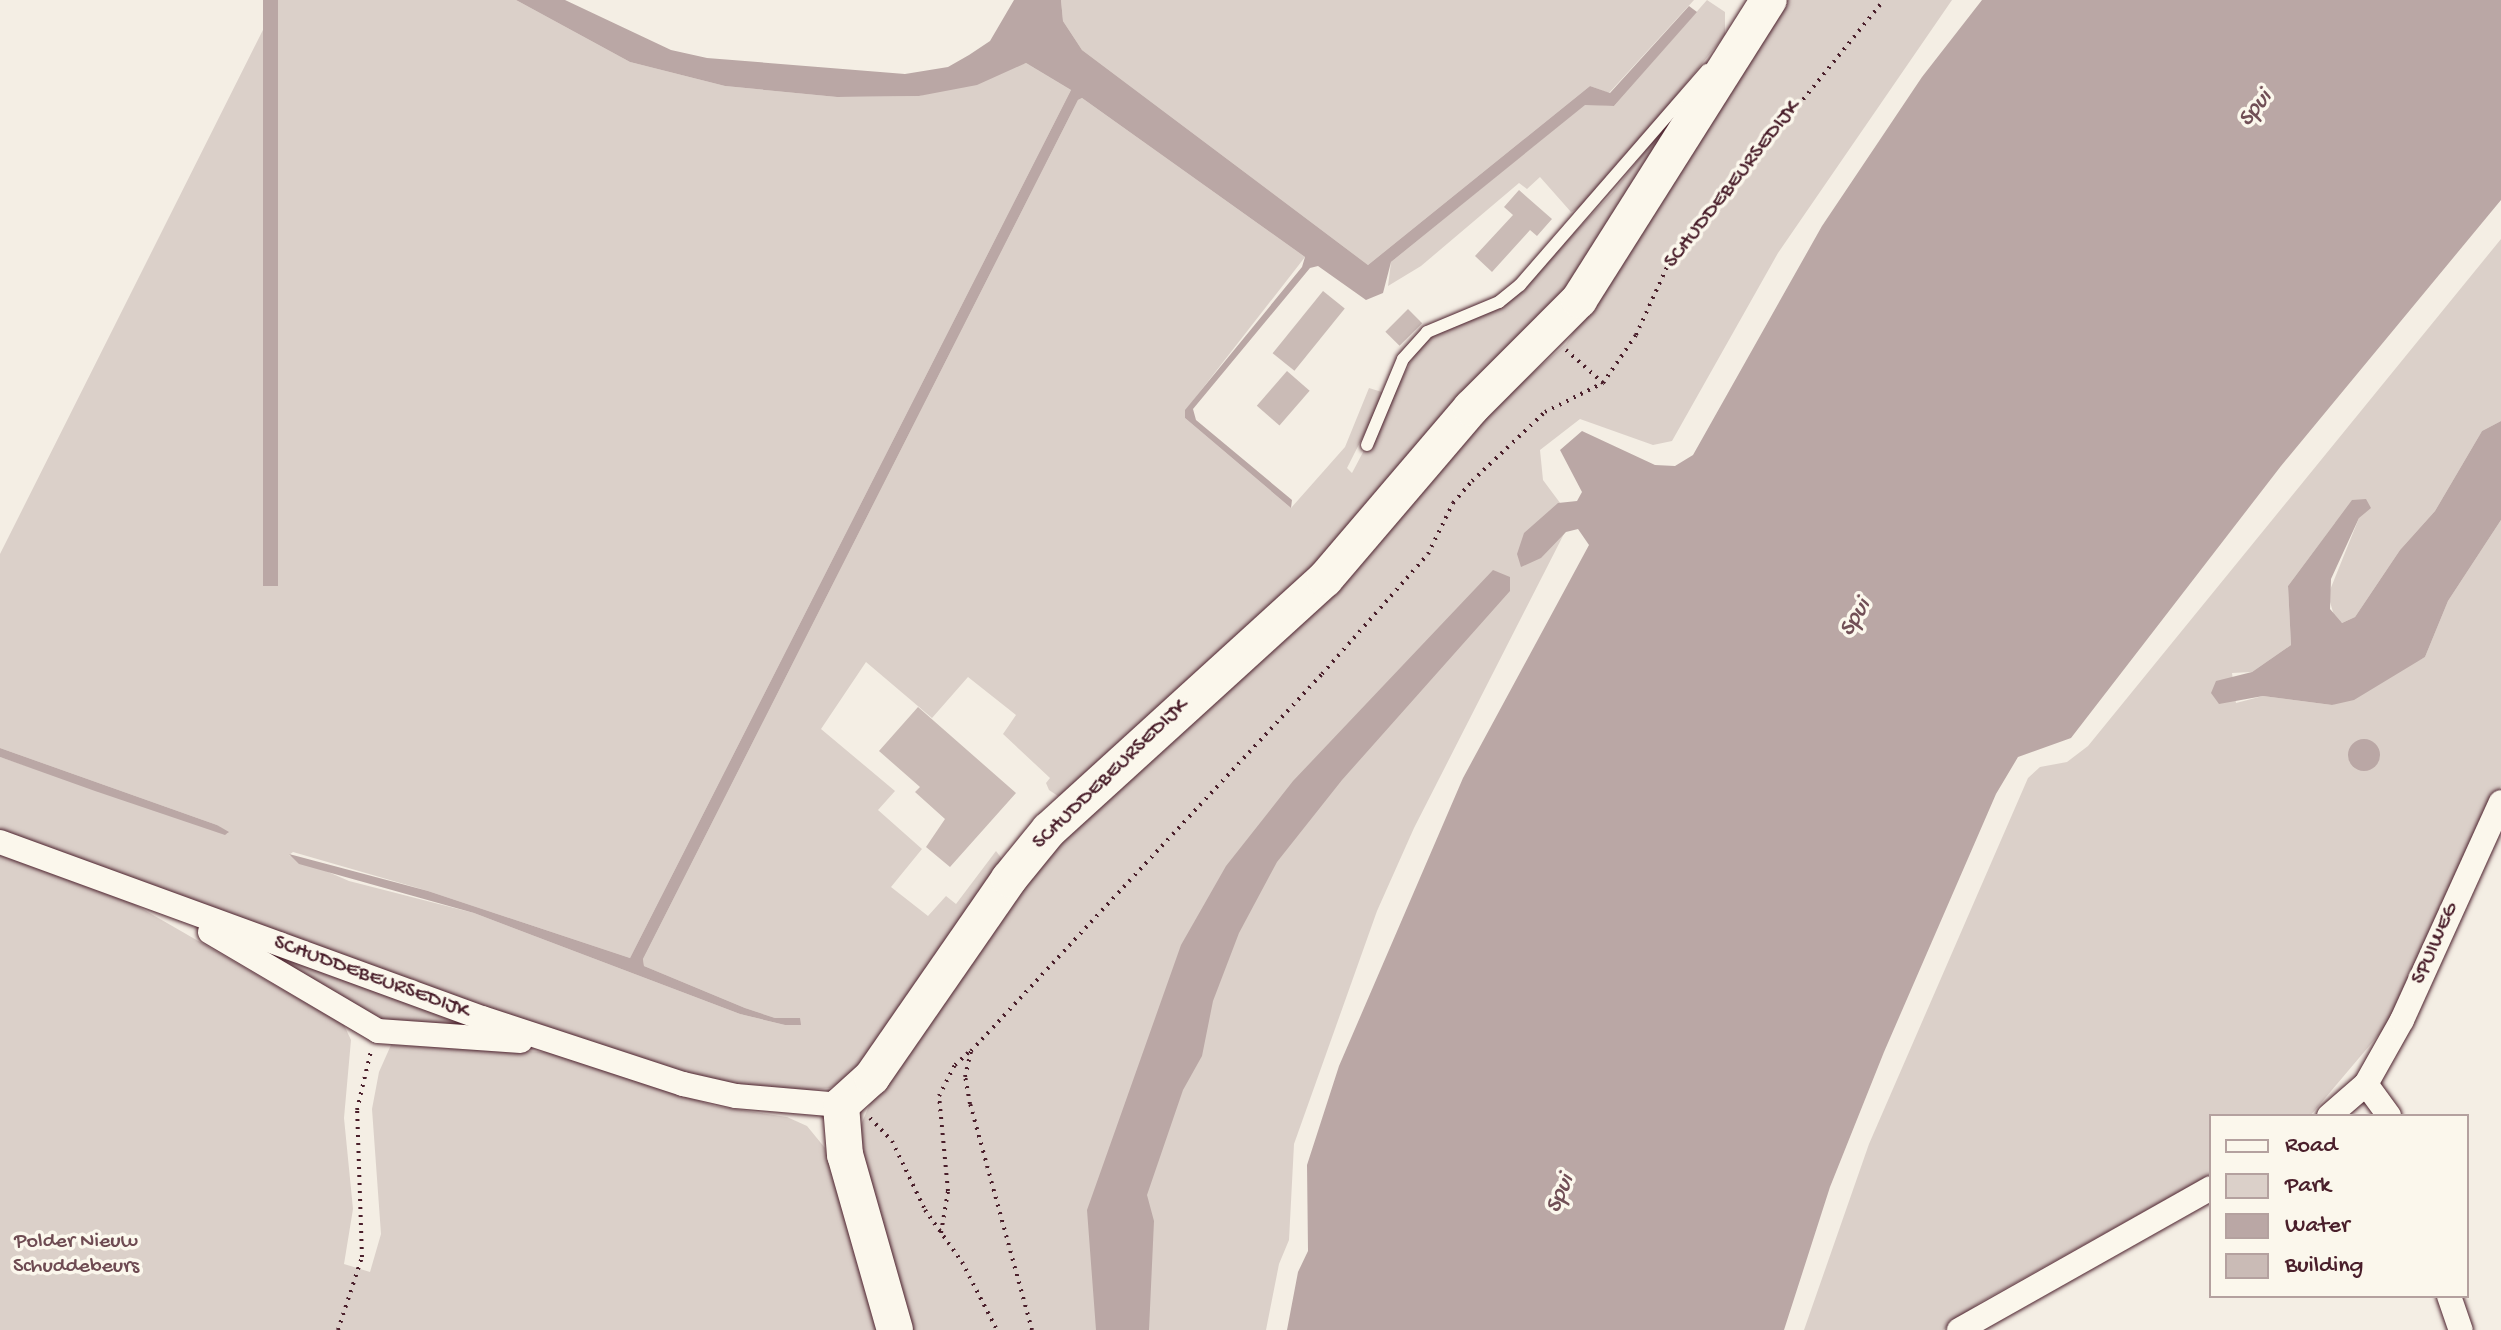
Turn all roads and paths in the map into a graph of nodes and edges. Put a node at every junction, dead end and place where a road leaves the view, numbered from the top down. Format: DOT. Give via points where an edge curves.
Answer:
graph roads {
  1 [pos="1884,0"];
  2 [pos="1758,13"];
  3 [pos="1549,335"];
  4 [pos="1603,383"];
  5 [pos="1367,445"];
  6 [pos="2501,802"];
  7 [pos="0,842"];
  8 [pos="183,911"];
  9 [pos="378,1031"];
  10 [pos="559,1044"];
  11 [pos="971,1051"];
  12 [pos="2366,1084"];
  13 [pos="841,1105"];
  14 [pos="2331,1114"];
  15 [pos="2388,1114"];
  16 [pos="2209,1189"];
  17 [pos="941,1233"];
  18 [pos="2450,1298"];
  19 [pos="338,1330"];
  20 [pos="895,1330"];
  21 [pos="997,1330"];
  22 [pos="1032,1330"];
  23 [pos="1959,1330"];
  24 [pos="2461,1330"];
  1 -- 4 [label="path, SCHUDDEBEURSEDIJK" via="1667,267 1636,335"];
  2 -- 3 [label="street, SCHUDDEBEURSEDIJK" via="1579,300"];
  2 -- 5 [label="lane" via="1520,285 1499,302 1427,332 1411,350"];
  3 -- 4 [label="path"];
  3 -- 13 [label="street, SCHUDDEBEURSEDIJK" via="1471,408 1325,579 1049,830 872,1077"];
  4 -- 11 [label="path, SCHUDDEBEURSEDIJK" via="1545,412 1472,481 1453,503 1428,554"];
  6 -- 12 [label="street, SPUIWEG" via="2402,1020"];
  7 -- 8 [label="street, SCHUDDEBEURSEDIJK"];
  8 -- 9 [label="street, SCHUDDEBEURSEDIJK" via="222,941"];
  8 -- 10 [label="street, SCHUDDEBEURSEDIJK"];
  9 -- 10 [label="street, SCHUDDEBEURSEDIJK"];
  9 -- 19 [label="path" via="357,1110 362,1257"];
  10 -- 13 [label="street, SCHUDDEBEURSEDIJK" via="736,1096"];
  11 -- 17 [label="path, SCHUDDEBEURSEDIJK" via="955,1065 939,1096 948,1191"];
  11 -- 22 [label="path" via="965,1077 970,1104"];
  12 -- 14 [label="street, SPUIWEG"];
  12 -- 15 [label="street"];
  13 -- 17 [label="path" via="881,1127"];
  13 -- 20 [label="street" via="845,1155"];
  16 -- 23 [label="street"];
  17 -- 21 [label="path"];
  18 -- 24 [label="street"];
}
